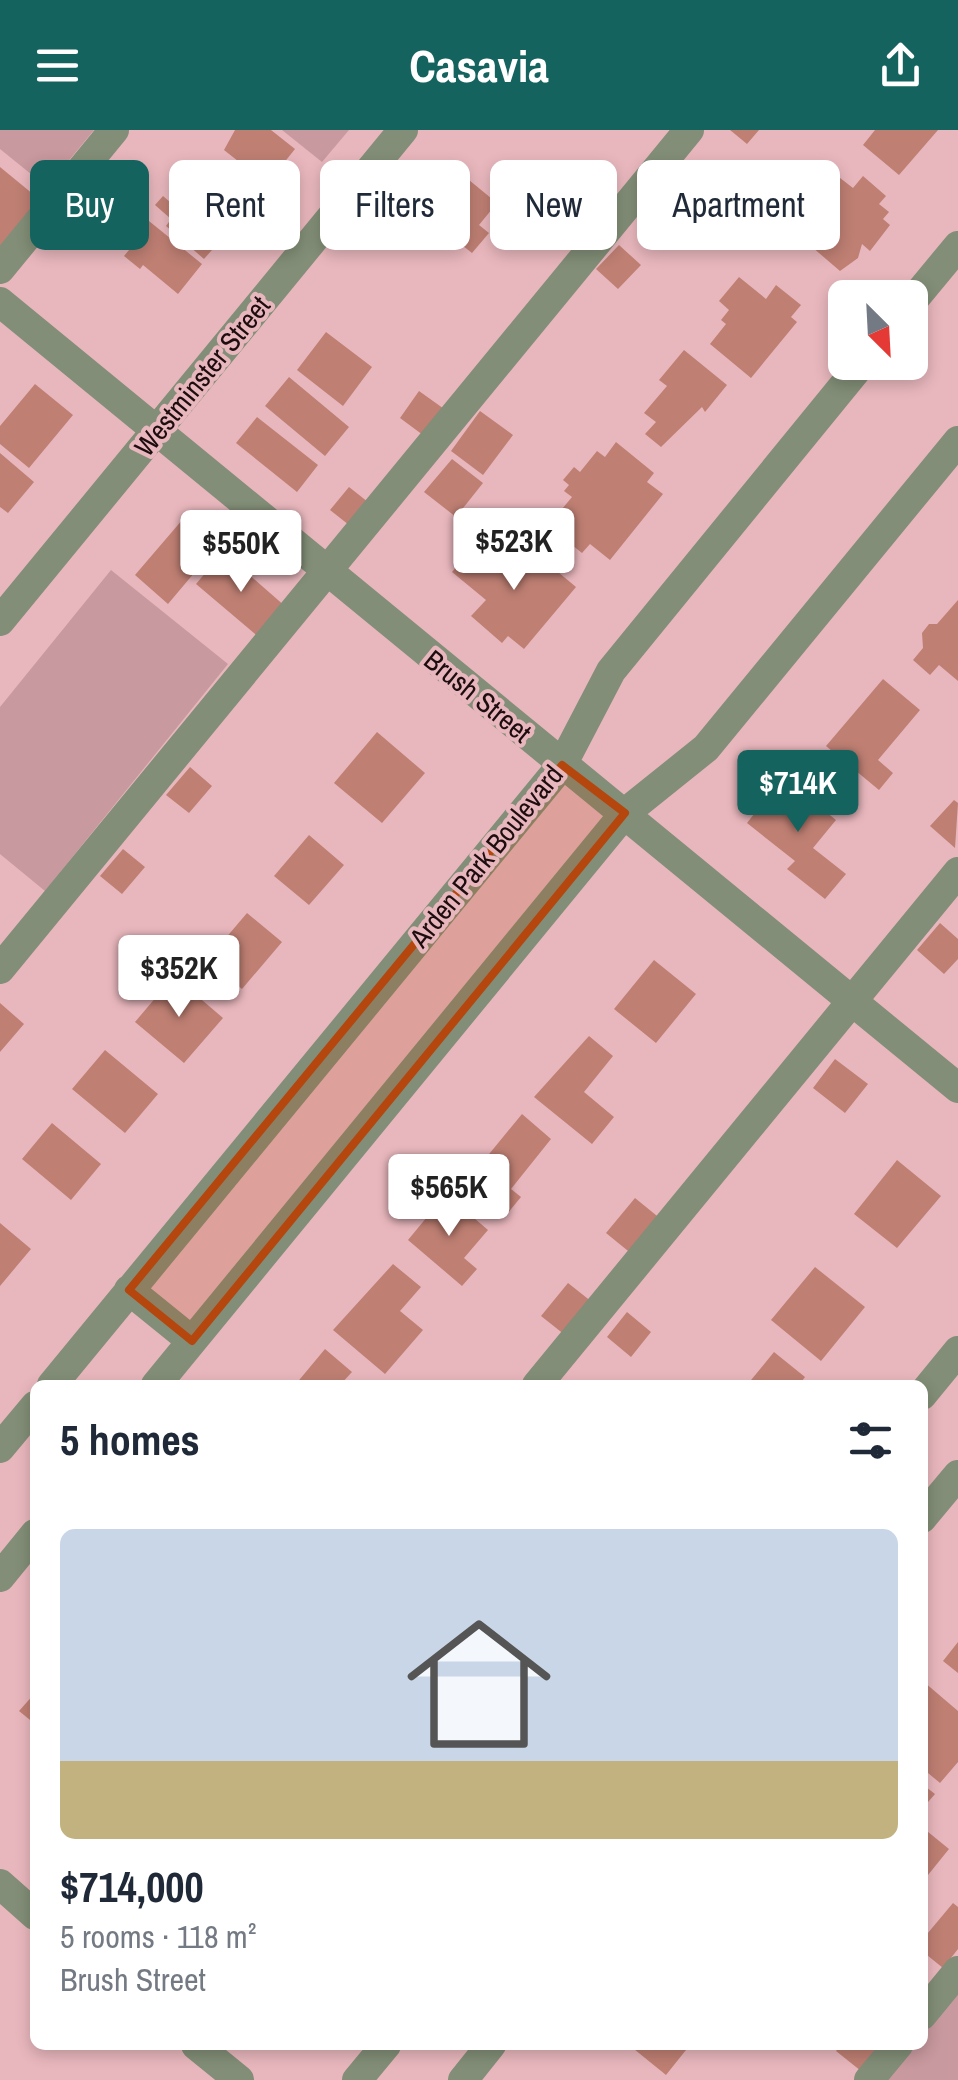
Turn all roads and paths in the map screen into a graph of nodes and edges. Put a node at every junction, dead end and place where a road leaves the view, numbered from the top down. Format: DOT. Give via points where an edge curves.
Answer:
graph roads {
  1 [pos="114,130"];
  2 [pos="404,130"];
  3 [pos="689,130"];
  4 [pos="952,266"];
  5 [pos="0,269"];
  6 [pos="928,288"];
  7 [pos="0,302"];
  8 [pos="847,380"];
  9 [pos="156,431"];
  10 [pos="958,441"];
  11 [pos="326,572"];
  12 [pos="0,621"];
  13 [pos="562,765"];
  14 [pos="625,814"];
  15 [pos="958,872"];
  16 [pos="0,969"];
  17 [pos="852,1001"];
  18 [pos="958,1088"];
  19 [pos="129,1290"];
  20 [pos="192,1341"];
  21 [pos="958,1352"];
  22 [pos="56,1380"];
  23 [pos="160,1380"];
  24 [pos="541,1380"];
  25 [pos="928,1388"];
  26 [pos="30,1412"];
  27 [pos="0,1448"];
  28 [pos="958,1475"];
  29 [pos="928,1511"];
  30 [pos="30,1540"];
  31 [pos="0,1577"];
  32 [pos="0,1884"];
  33 [pos="30,1911"];
  34 [pos="958,1971"];
  35 [pos="928,2007"];
  36 [pos="202,2050"];
  37 [pos="382,2050"];
  38 [pos="487,2050"];
  39 [pos="894,2050"];
  40 [pos="239,2080"];
  41 [pos="358,2080"];
  42 [pos="463,2080"];
  43 [pos="870,2080"];
  1 -- 5 [label="street"];
  2 -- 9 [label="street, Westminster Street"];
  3 -- 11 [label="street"];
  4 -- 6 [label="street"];
  7 -- 9 [label="street, Brush Street"];
  8 -- 13 [label="street, Arden Park Boulevard" via="611,671"];
  9 -- 11 [label="street, Brush Street"];
  9 -- 12 [label="street, Westminster Street"];
  10 -- 14 [label="street" via="706,748"];
  11 -- 13 [label="street, Brush Street"];
  11 -- 16 [label="street"];
  13 -- 14 [label="street, Brush Street"];
  13 -- 19 [label="street, Arden Park Boulevard"];
  14 -- 17 [label="street, Brush Street"];
  14 -- 20 [label="street"];
  15 -- 17 [label="street"];
  17 -- 18 [label="street, Brush Street"];
  17 -- 24 [label="street"];
  19 -- 20 [label="street"];
  19 -- 22 [label="street, Arden Park Boulevard"];
  20 -- 23 [label="street"];
  21 -- 25 [label="street"];
  26 -- 27 [label="street"];
  28 -- 29 [label="street"];
  30 -- 31 [label="street"];
  32 -- 33 [label="street"];
  34 -- 35 [label="street"];
  36 -- 40 [label="street"];
  37 -- 41 [label="street"];
  38 -- 42 [label="street"];
  39 -- 43 [label="street"];
}
